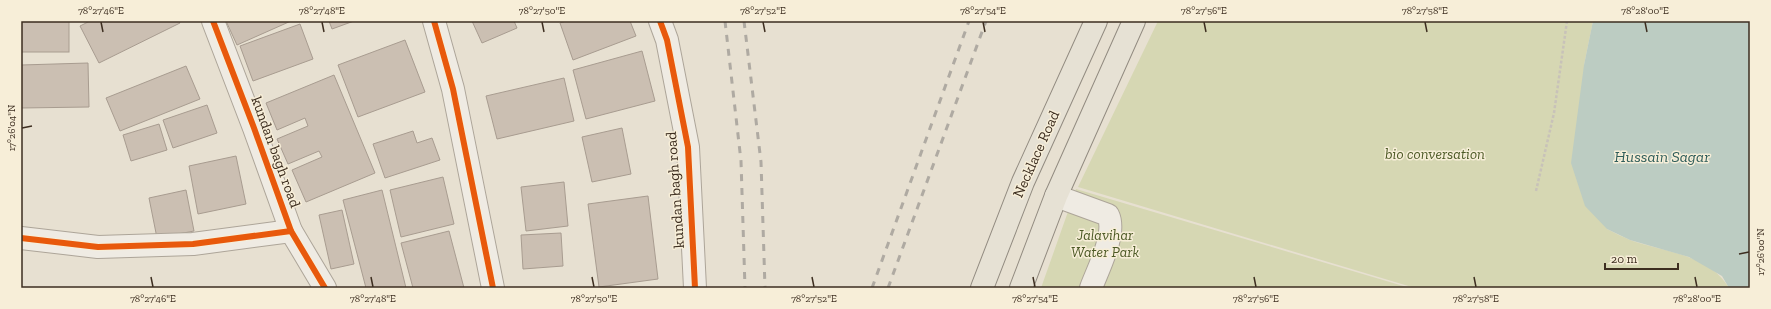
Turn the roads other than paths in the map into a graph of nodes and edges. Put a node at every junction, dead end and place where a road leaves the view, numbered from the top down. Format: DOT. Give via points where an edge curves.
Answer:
graph roads {
  1 [pos="212,21"];
  2 [pos="434,21"];
  3 [pos="660,21"];
  4 [pos="1096,21"];
  5 [pos="1134,21"];
  6 [pos="1056,196"];
  7 [pos="292,231"];
  8 [pos="21,238"];
  9 [pos="325,288"];
  10 [pos="494,288"];
  11 [pos="694,288"];
  12 [pos="982,288"];
  13 [pos="1021,288"];
  14 [pos="1091,288"];
  1 -- 7 [label="street, kundan bagh road"];
  2 -- 10 [label="street" via="453,89"];
  3 -- 11 [label="street, kundan bagh road" via="667,40 688,148"];
  4 -- 12 [label="main road, Necklace Road" via="1023,182"];
  5 -- 6 [label="main road"];
  6 -- 13 [label="main road"];
  6 -- 14 [label="street" via="1108,215 1111,221 1112,232"];
  7 -- 8 [label="street" via="193,244 98,247"];
  7 -- 9 [label="street, kundan bagh road"];
}
